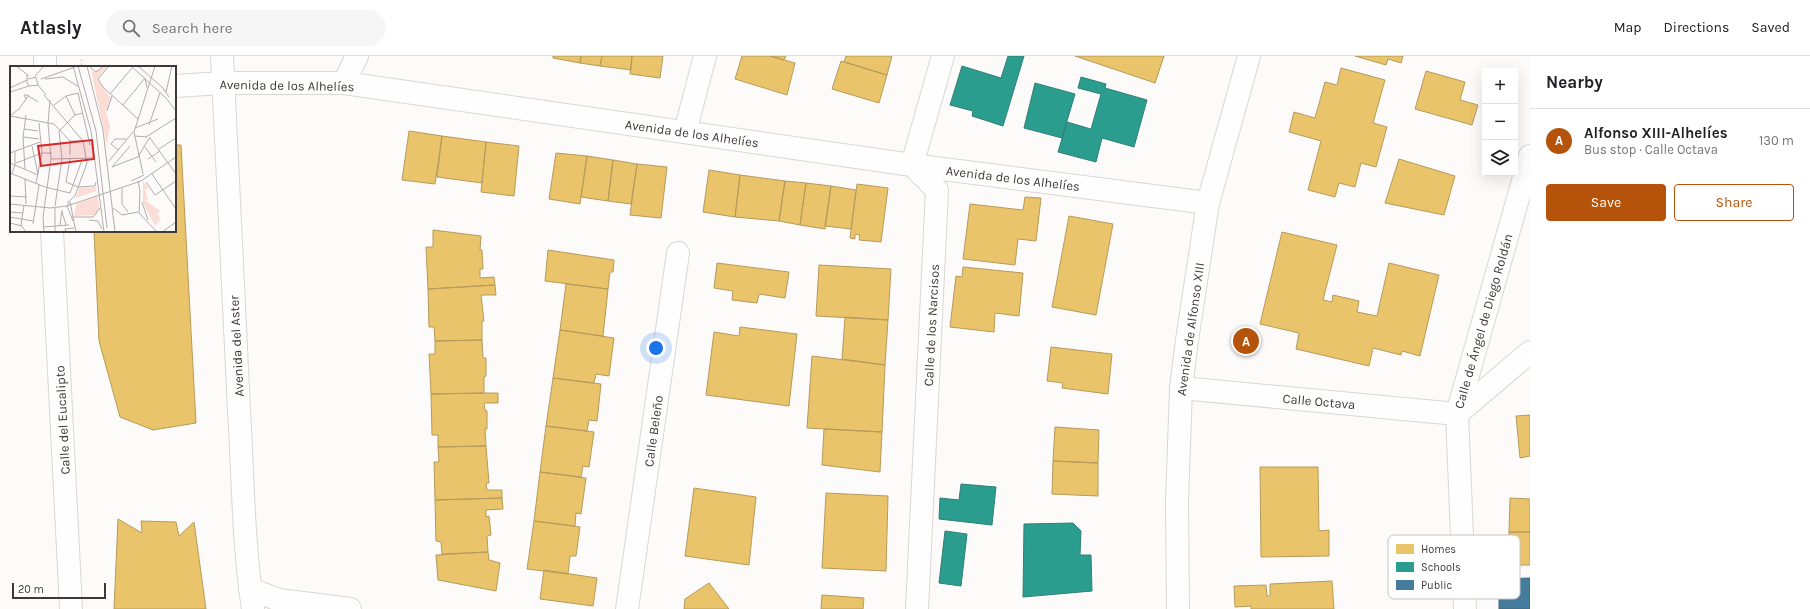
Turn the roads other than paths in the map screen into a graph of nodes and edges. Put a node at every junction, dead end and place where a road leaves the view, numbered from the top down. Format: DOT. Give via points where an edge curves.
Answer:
graph roads {
  1 [pos="222,56"];
  2 [pos="357,56"];
  3 [pos="705,56"];
  4 [pos="943,56"];
  5 [pos="1250,56"];
  6 [pos="223,83"];
  7 [pos="344,83"];
  8 [pos="176,86"];
  9 [pos="685,132"];
  10 [pos="1530,156"];
  11 [pos="912,165"];
  12 [pos="1208,203"];
  13 [pos="52,232"];
  14 [pos="678,253"];
  15 [pos="1530,352"];
  16 [pos="1181,388"];
  17 [pos="1457,414"];
  18 [pos="1462,535"];
  19 [pos="251,599"];
  20 [pos="1465,599"];
  21 [pos="71,609"];
  22 [pos="350,609"];
  23 [pos="627,609"];
  24 [pos="917,609"];
  25 [pos="1178,609"];
  26 [pos="1465,609"];
  1 -- 6 [label="street, Avenida del Aster"];
  2 -- 7 [label="street"];
  3 -- 9 [label="street"];
  4 -- 11 [label="street"];
  5 -- 12 [label="street, Avenida de Alfonso XIII"];
  6 -- 7 [label="street, Avenida de los Alhelíes"];
  6 -- 8 [label="street, Avenida de los Alhelíes"];
  6 -- 19 [label="street, Avenida del Aster"];
  7 -- 9 [label="street, Avenida de los Alhelíes"];
  9 -- 11 [label="street, Avenida de los Alhelíes"];
  10 -- 17 [label="street, Calle de Ángel de Diego Roldán"];
  11 -- 12 [label="street, Avenida de los Alhelíes"];
  11 -- 24 [label="street, Calle de los Narcisos" via="937,190"];
  12 -- 16 [label="street, Avenida de Alfonso XIII"];
  13 -- 21 [label="street, Calle del Eucalipto"];
  14 -- 23 [label="street, Calle Beleño"];
  15 -- 17 [label="street"];
  16 -- 17 [label="street, Calle Octava"];
  16 -- 25 [label="street, Avenida de Alfonso XIII" via="1177,501"];
  17 -- 18 [label="street, Calle de Ángel de Diego Roldán"];
  19 -- 22 [label="street"];
  20 -- 26 [label="street, Calle de Ángel de Diego Roldán"];
}
